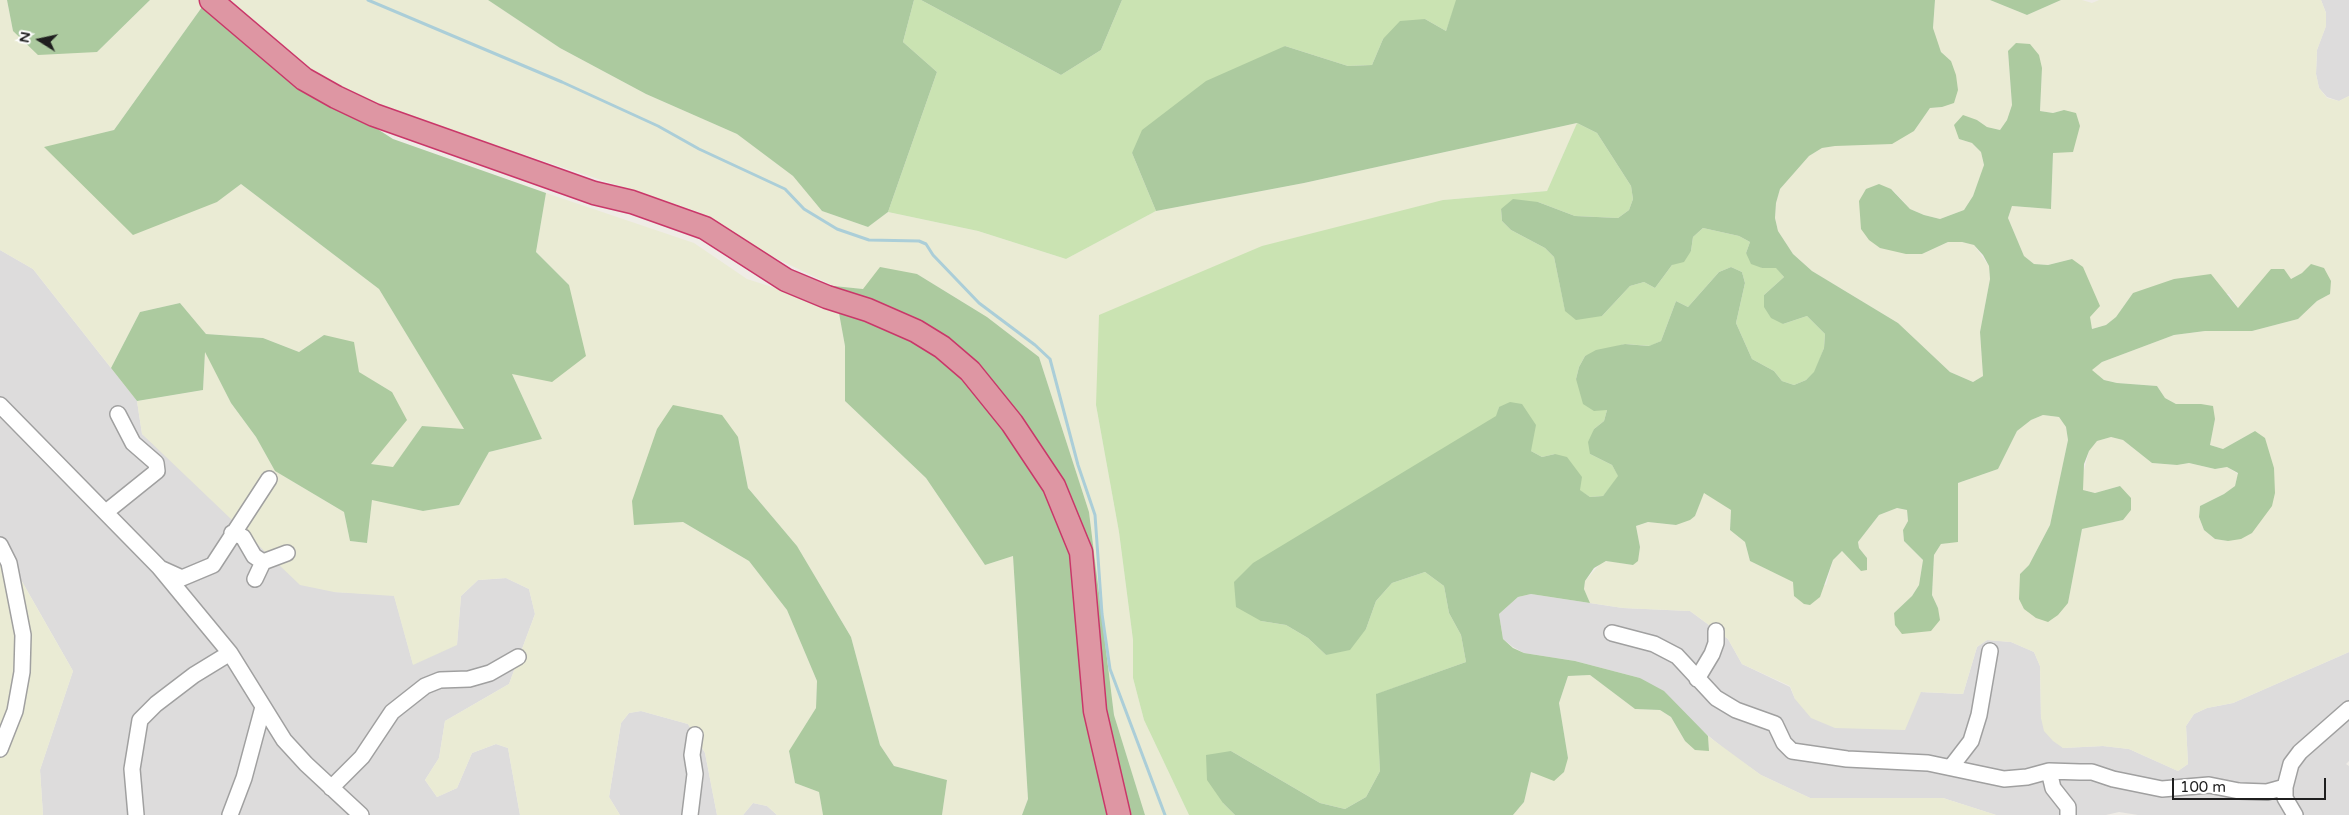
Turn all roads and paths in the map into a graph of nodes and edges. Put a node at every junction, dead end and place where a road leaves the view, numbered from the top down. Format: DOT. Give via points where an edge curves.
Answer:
graph roads {
  1 [pos="211,0"];
  2 [pos="0,406"];
  3 [pos="118,414"];
  4 [pos="269,479"];
  5 [pos="106,512"];
  6 [pos="232,533"];
  7 [pos="0,545"];
  8 [pos="288,553"];
  9 [pos="263,562"];
  10 [pos="159,567"];
  11 [pos="255,579"];
  12 [pos="1716,631"];
  13 [pos="1612,633"];
  14 [pos="1990,651"];
  15 [pos="230,653"];
  16 [pos="518,657"];
  17 [pos="1697,680"];
  18 [pos="263,707"];
  19 [pos="2348,711"];
  20 [pos="695,735"];
  21 [pos="0,749"];
  22 [pos="1951,767"];
  23 [pos="2049,771"];
  24 [pos="2285,787"];
  25 [pos="331,788"];
  26 [pos="136,815"];
  27 [pos="230,815"];
  28 [pos="361,815"];
  29 [pos="690,815"];
  30 [pos="1118,815"];
  31 [pos="2068,815"];
  32 [pos="2295,815"];
  1 -- 30 [label="highway" via="304,79 336,97 374,115 594,193 632,202 705,228 786,280 916,331 942,347 970,371 1012,423 1054,486 1081,552 1095,711"];
  2 -- 5 [label="street"];
  3 -- 5 [label="street" via="132,442 156,463 157,471"];
  4 -- 6 [label="street"];
  5 -- 10 [label="street"];
  6 -- 9 [label="street" via="244,537 254,556"];
  6 -- 10 [label="street" via="212,565 202,571 182,578"];
  7 -- 21 [label="street" via="9,563 23,635 22,672 15,711"];
  8 -- 9 [label="street"];
  9 -- 11 [label="street"];
  10 -- 15 [label="street"];
  12 -- 17 [label="street" via="1712,654"];
  13 -- 17 [label="street" via="1665,649 1677,656"];
  14 -- 22 [label="street" via="1971,741"];
  15 -- 18 [label="street"];
  15 -- 26 [label="street" via="156,704 140,720 132,769"];
  16 -- 25 [label="street" via="490,673 469,679 440,680 419,690 392,712 362,757"];
  17 -- 22 [label="street" via="1726,704 1775,724 1784,743 1792,751"];
  18 -- 25 [label="street" via="284,740"];
  18 -- 27 [label="street" via="244,778"];
  19 -- 24 [label="street" via="2295,758"];
  20 -- 29 [label="street"];
  22 -- 23 [label="street" via="2004,779"];
  23 -- 24 [label="street" via="2092,772 2162,789 2209,785 2267,792"];
  23 -- 31 [label="street" via="2054,788 2068,807"];
  24 -- 32 [label="street" via="2286,802"];
  25 -- 28 [label="street"];
}
